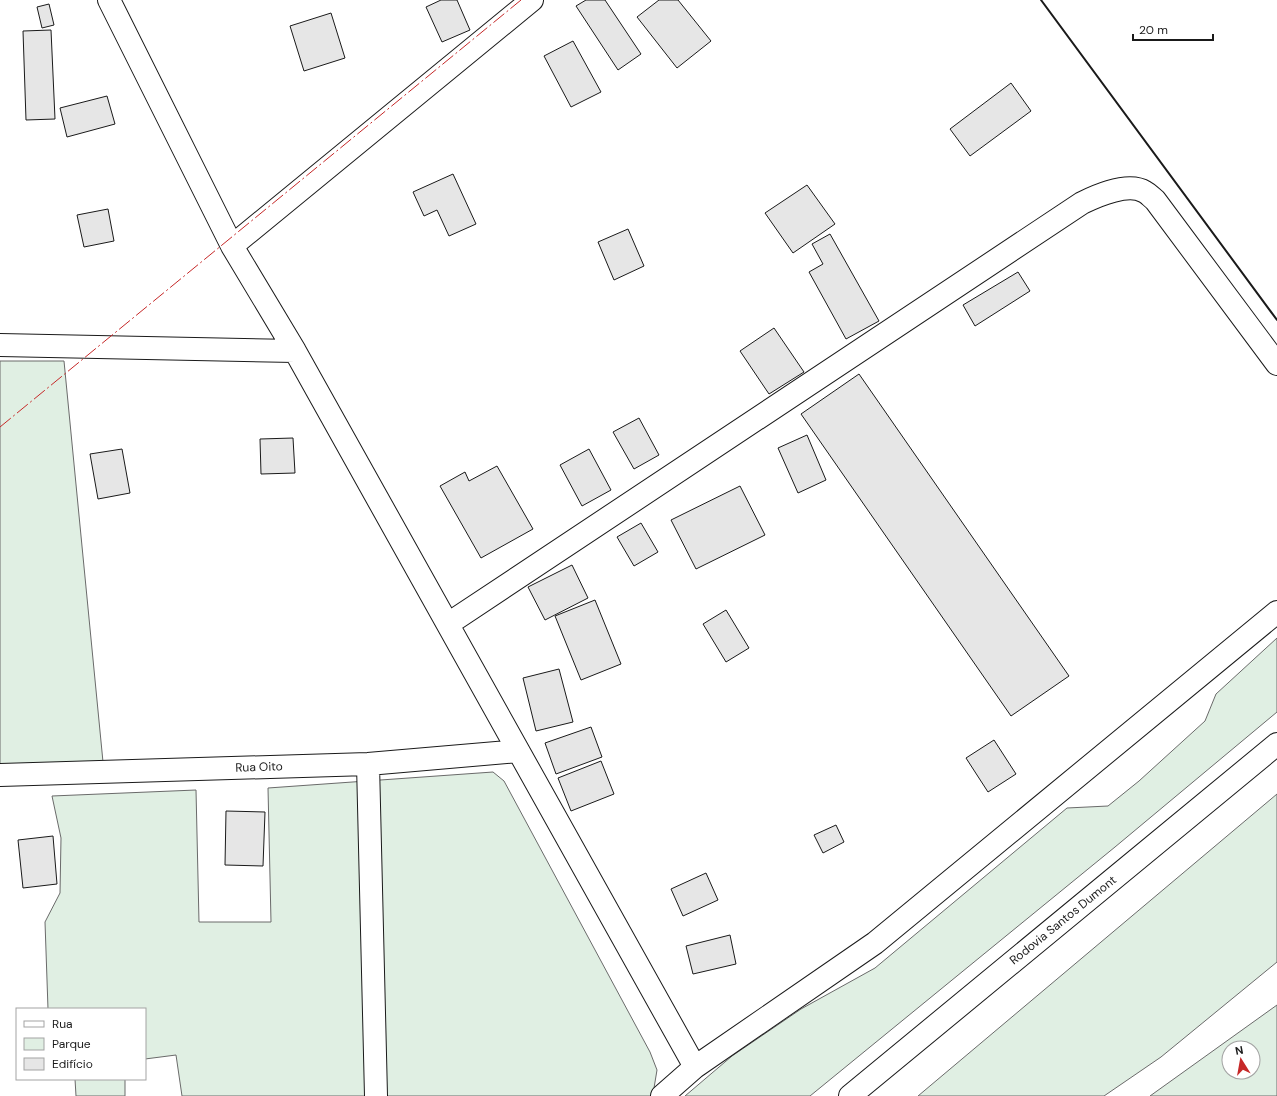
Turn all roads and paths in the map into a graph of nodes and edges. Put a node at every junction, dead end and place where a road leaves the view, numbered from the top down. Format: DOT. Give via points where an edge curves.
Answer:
graph roads {
  1 [pos="109,0"];
  2 [pos="532,0"];
  3 [pos="232,246"];
  4 [pos="0,345"];
  5 [pos="295,351"];
  6 [pos="1277,364"];
  7 [pos="1277,612"];
  8 [pos="448,624"];
  9 [pos="1277,744"];
  10 [pos="518,751"];
  11 [pos="368,764"];
  12 [pos="0,775"];
  13 [pos="695,1068"];
  14 [pos="376,1096"];
  15 [pos="662,1096"];
  16 [pos="850,1096"];
  1 -- 3 [label="main road"];
  2 -- 3 [label="main road"];
  3 -- 5 [label="main road"];
  4 -- 5 [label="main road"];
  5 -- 8 [label="main road"];
  6 -- 8 [label="main road" via="1155,200 1144,191 1133,189 1114,190 1098,195 1082,203"];
  7 -- 13 [label="main road" via="874,943"];
  8 -- 10 [label="main road"];
  9 -- 16 [label="main road, Rodovia Santos Dumont"];
  10 -- 11 [label="main road, Rua Oito"];
  10 -- 13 [label="main road"];
  11 -- 12 [label="main road, Rua Oito"];
  11 -- 14 [label="main road"];
  13 -- 15 [label="main road"];
}
